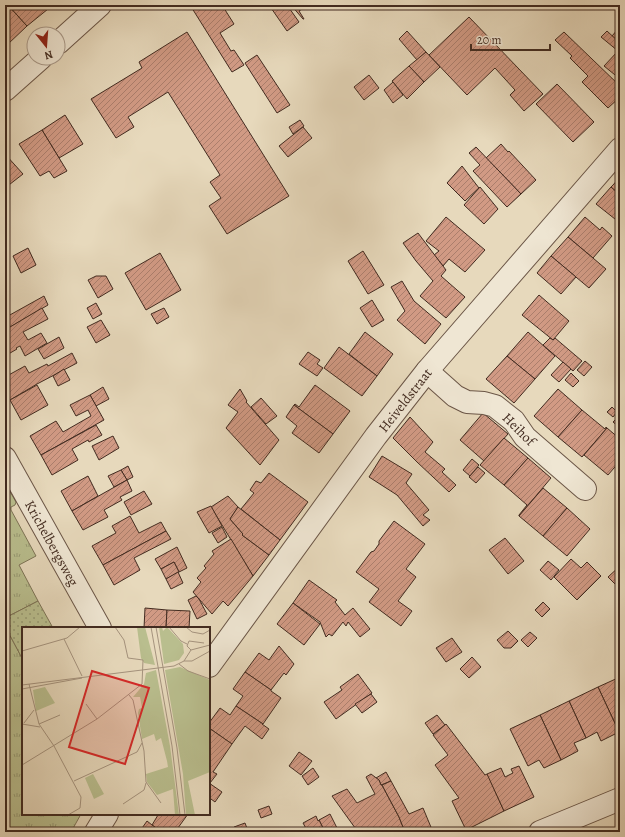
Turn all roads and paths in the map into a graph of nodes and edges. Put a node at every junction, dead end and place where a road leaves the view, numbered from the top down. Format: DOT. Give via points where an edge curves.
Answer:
graph roads {
  1 [pos="100,5"];
  2 [pos="66,36"];
  3 [pos="32,66"];
  4 [pos="5,90"];
  5 [pos="620,149"];
  6 [pos="427,371"];
  7 [pos="5,458"];
  8 [pos="585,489"];
  9 [pos="99,627"];
  10 [pos="210,665"];
  11 [pos="620,798"];
  12 [pos="106,815"];
  13 [pos="96,832"];
  14 [pos="540,832"];
  1 -- 2 [label="street"];
  3 -- 4 [label="street"];
  5 -- 6 [label="street, Heiveldstraat"];
  6 -- 8 [label="street, Heihof" via="455,396 467,402 495,406 514,421 525,437"];
  6 -- 10 [label="street, Heiveldstraat" via="376,436"];
  7 -- 9 [label="street, Krichelbergsweg"];
  11 -- 14 [label="street"];
  12 -- 13 [label="street"];
}
